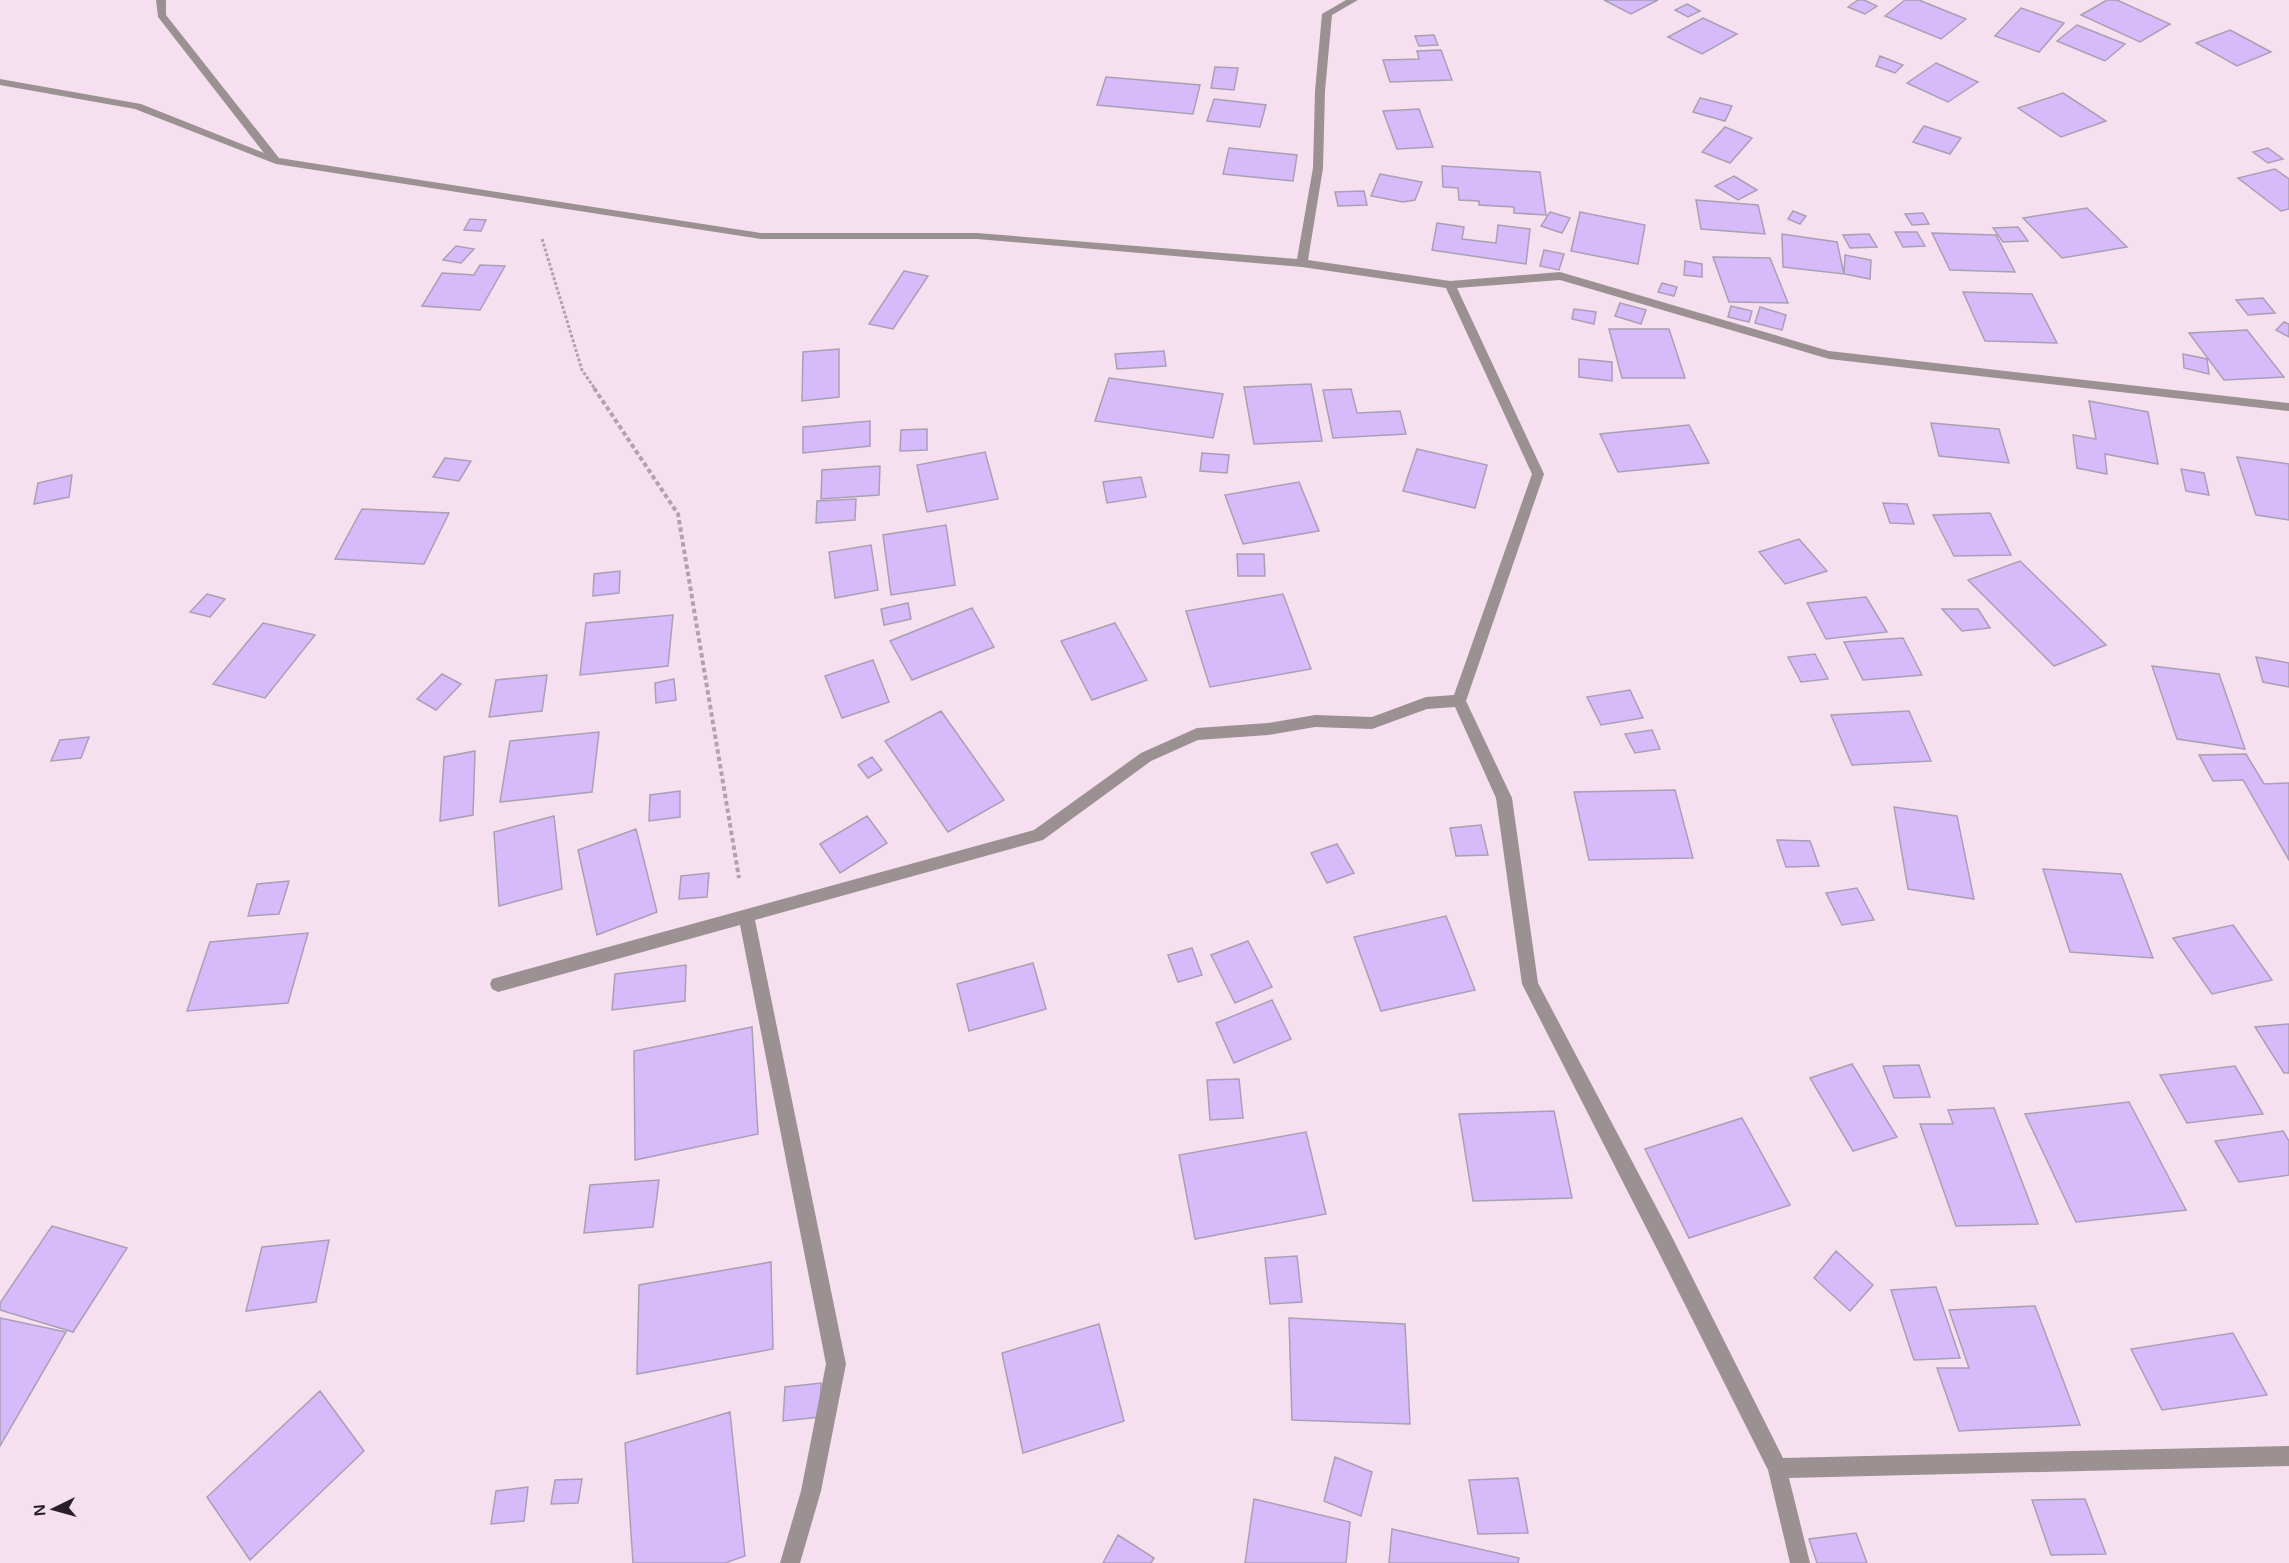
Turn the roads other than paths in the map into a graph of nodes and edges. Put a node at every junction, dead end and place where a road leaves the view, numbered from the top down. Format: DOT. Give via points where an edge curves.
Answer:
graph roads {
  1 [pos="161,0"];
  2 [pos="1353,0"];
  3 [pos="0,82"];
  4 [pos="276,161"];
  5 [pos="1302,263"];
  6 [pos="1450,285"];
  7 [pos="2289,407"];
  8 [pos="1459,701"];
  9 [pos="746,917"];
  10 [pos="498,984"];
  11 [pos="2289,1456"];
  12 [pos="1778,1468"];
  13 [pos="790,1563"];
  14 [pos="1800,1563"];
  1 -- 4 [label="street" via="161,15"];
  2 -- 5 [label="street" via="1327,14 1318,168"];
  3 -- 4 [label="street" via="136,106"];
  4 -- 5 [label="street" via="761,236 977,236"];
  5 -- 6 [label="street"];
  6 -- 7 [label="street" via="1560,276 1829,355"];
  6 -- 8 [label="street" via="1538,474"];
  8 -- 9 [label="street" via="1426,703 1372,723 1315,721 1197,734 1146,757 1038,835"];
  8 -- 12 [label="street" via="1504,798 1530,984"];
  9 -- 10 [label="street"];
  9 -- 13 [label="street" via="836,1364 811,1491"];
  11 -- 12 [label="street"];
  12 -- 14 [label="street"];
}
